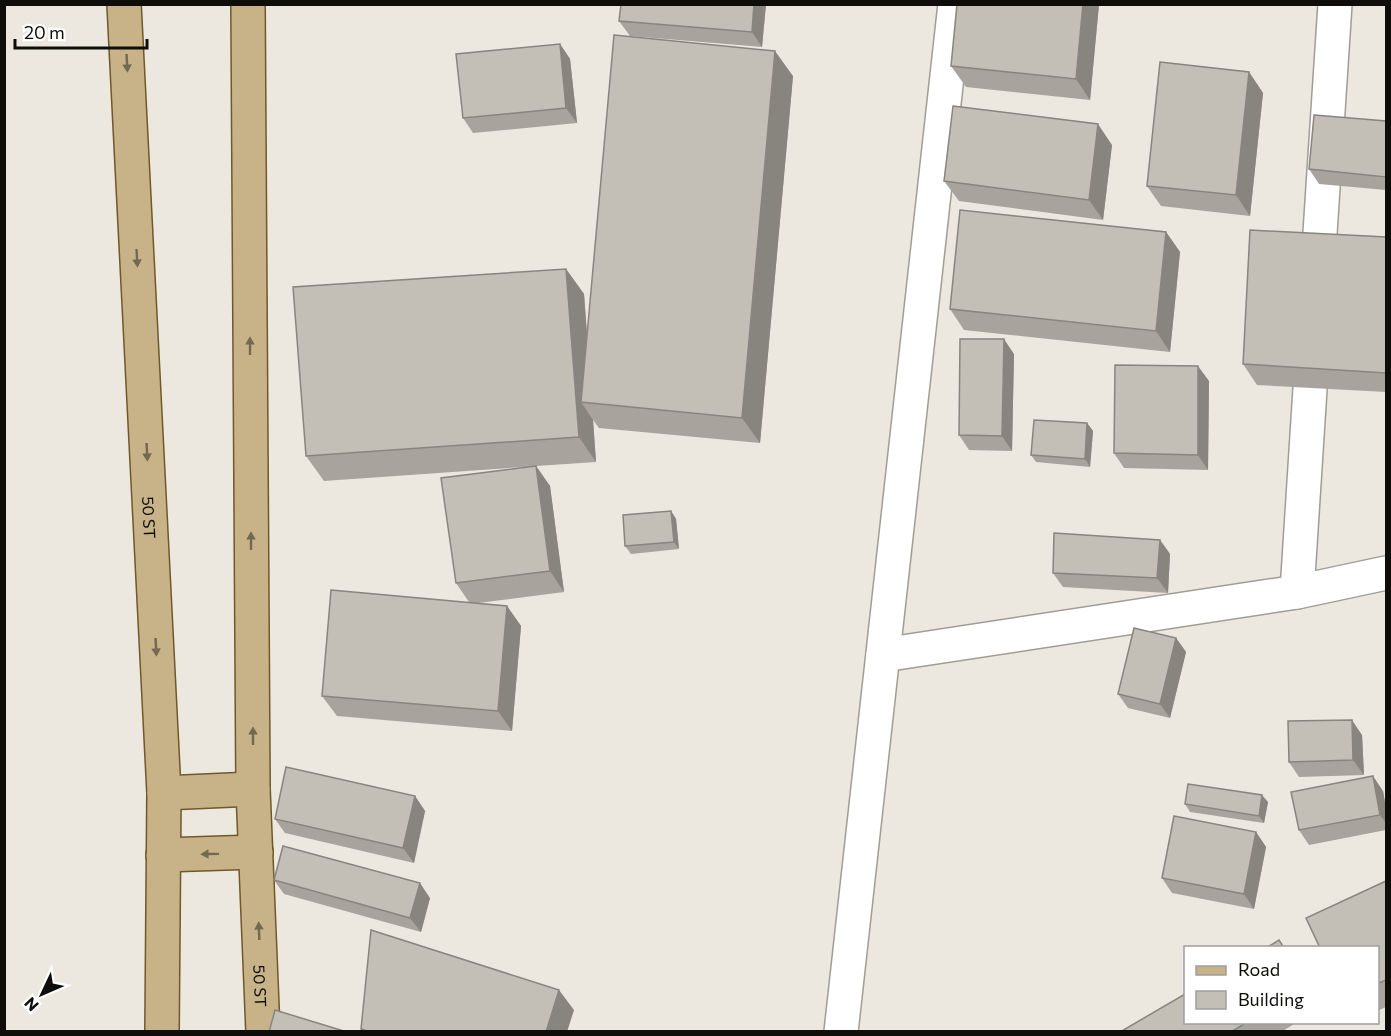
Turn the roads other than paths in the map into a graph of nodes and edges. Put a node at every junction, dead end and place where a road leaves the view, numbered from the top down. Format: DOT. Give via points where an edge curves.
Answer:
graph roads {
  1 [pos="124,4"];
  2 [pos="248,4"];
  3 [pos="955,4"];
  4 [pos="1335,4"];
  5 [pos="1386,573"];
  6 [pos="1297,592"];
  7 [pos="883,655"];
  8 [pos="253,789"];
  9 [pos="164,793"];
  10 [pos="256,852"];
  11 [pos="163,855"];
  12 [pos="162,1032"];
  13 [pos="263,1032"];
  14 [pos="841,1032"];
  1 -- 9 [label="main road, 50 ST, one-way"];
  8 -- 2 [label="main road, 50 ST, one-way"];
  3 -- 7 [label="street"];
  4 -- 6 [label="street"];
  5 -- 6 [label="street"];
  6 -- 7 [label="street"];
  7 -- 14 [label="street"];
  8 -- 9 [label="main road"];
  8 -- 10 [label="main road, 50 ST"];
  9 -- 11 [label="main road, 50 ST"];
  10 -- 11 [label="main road, one-way"];
  13 -- 10 [label="main road, 50 ST, one-way"];
  11 -- 12 [label="main road, 50 ST"];
}
